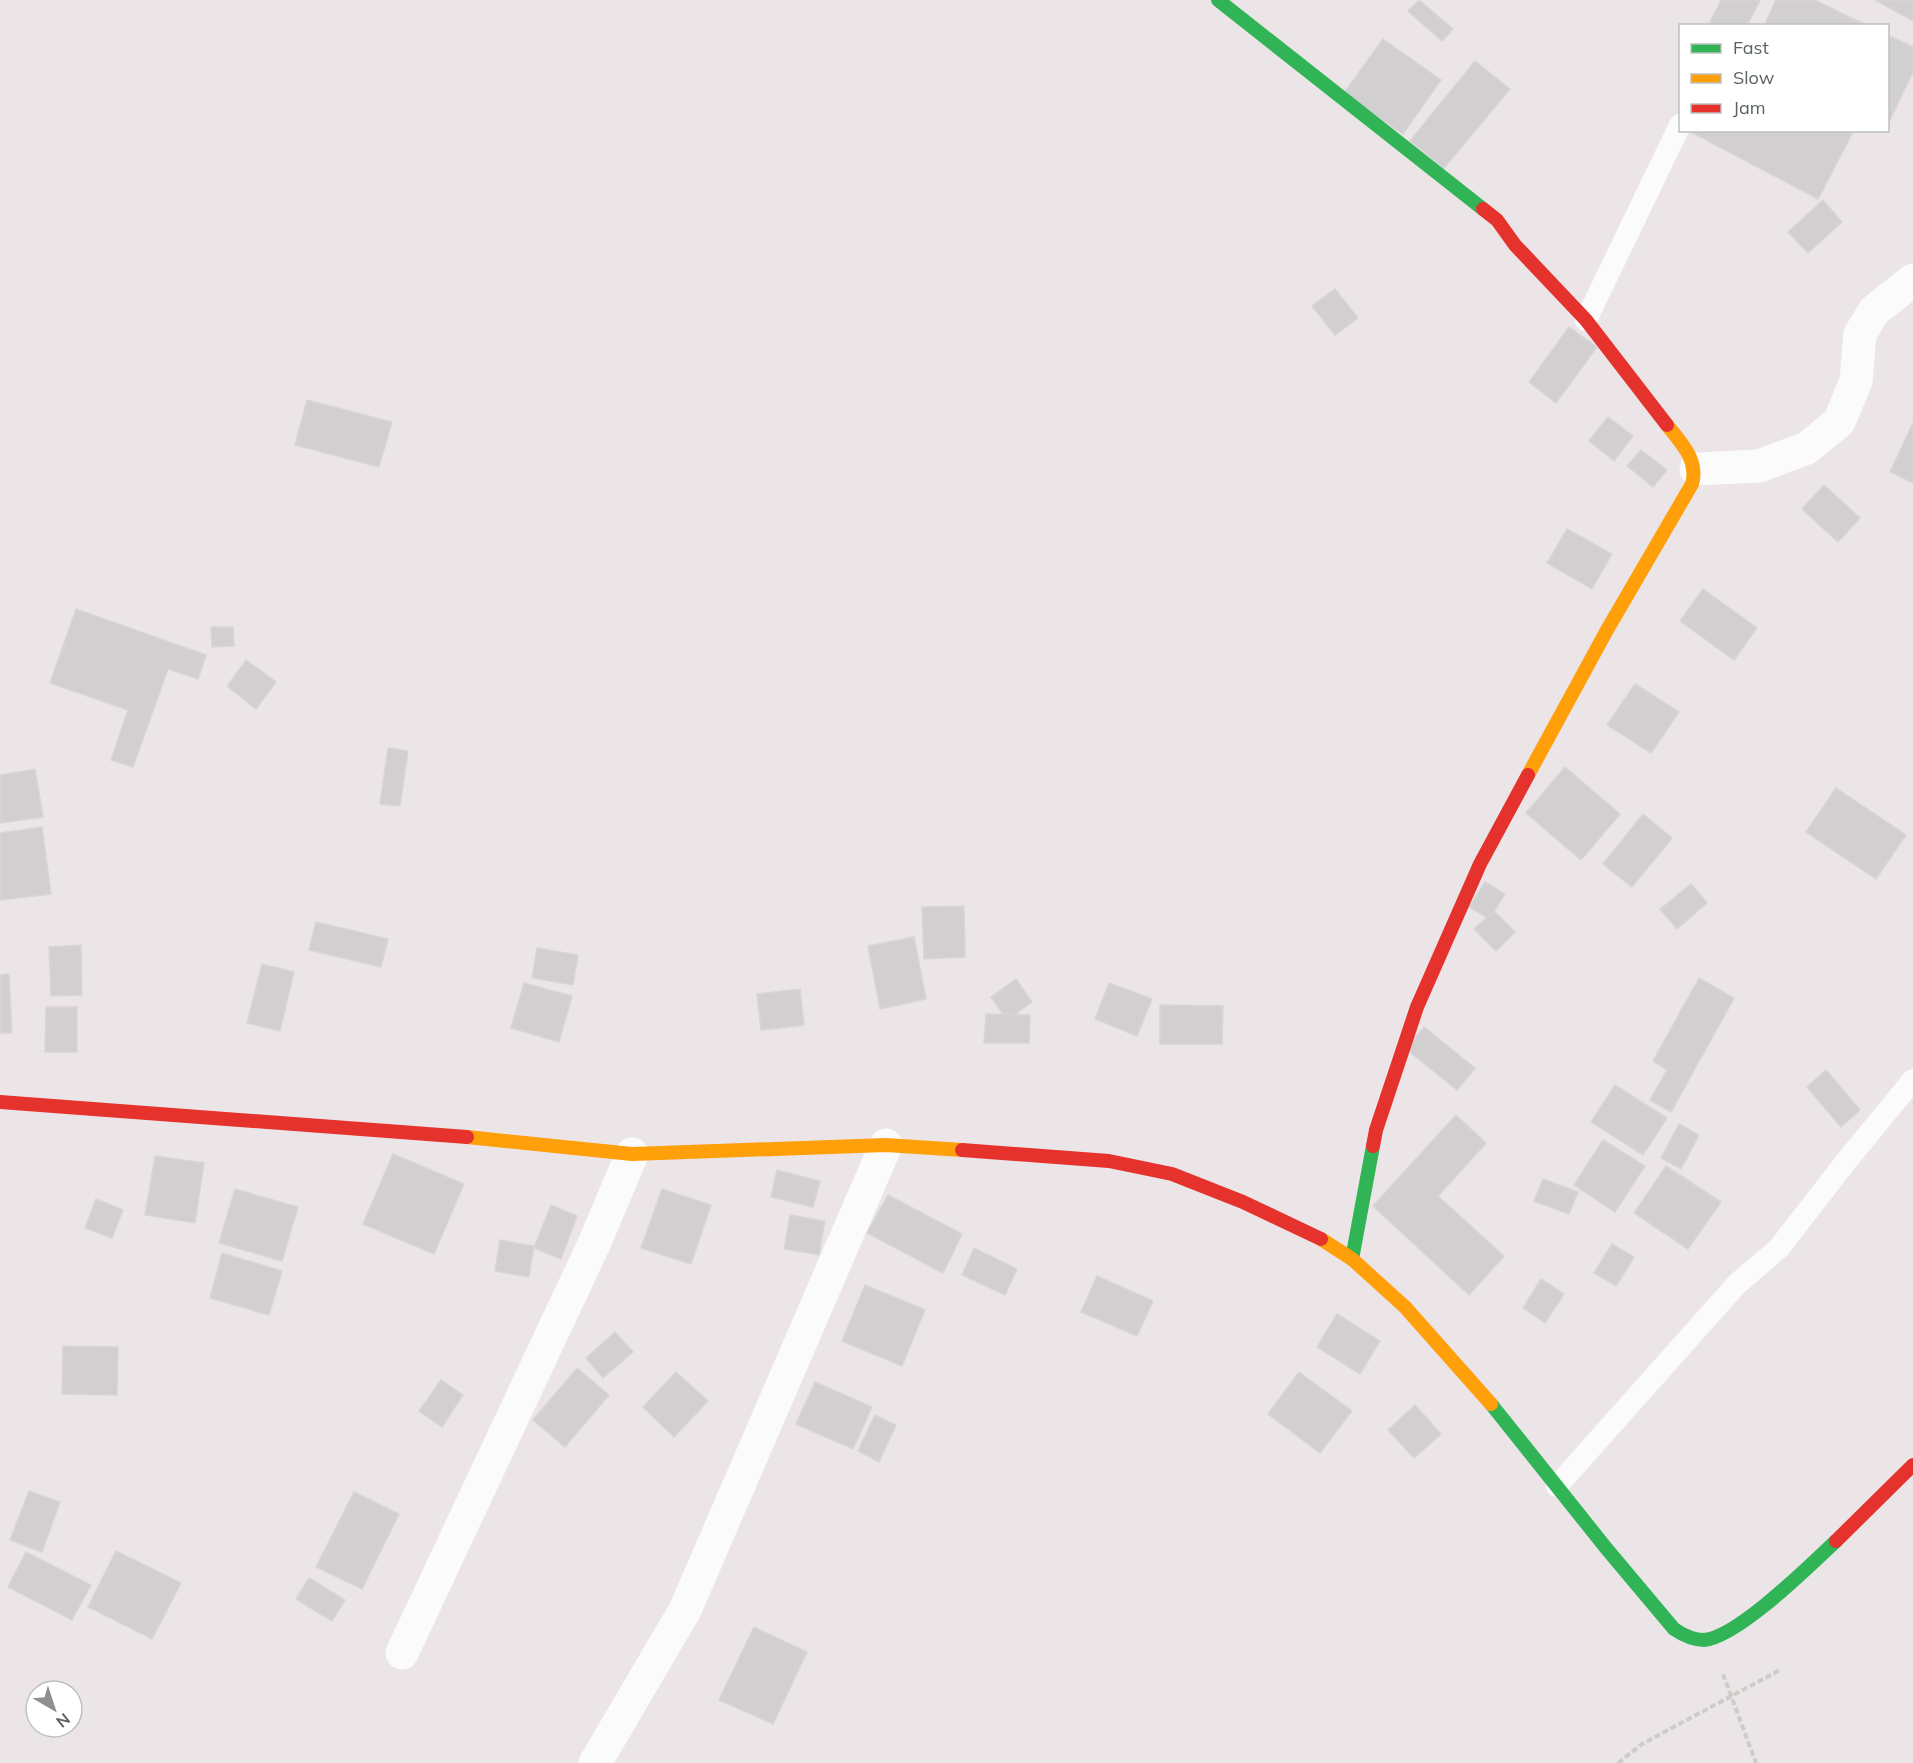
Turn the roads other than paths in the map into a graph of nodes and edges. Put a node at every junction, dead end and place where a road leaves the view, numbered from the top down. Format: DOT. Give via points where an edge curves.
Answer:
graph roads {
  1 [pos="1218,0"];
  2 [pos="1679,127"];
  3 [pos="1913,280"];
  4 [pos="1586,320"];
  5 [pos="1696,469"];
  6 [pos="1913,1080"];
  7 [pos="0,1102"];
  8 [pos="886,1145"];
  9 [pos="632,1154"];
  10 [pos="1352,1259"];
  11 [pos="1913,1465"];
  12 [pos="1557,1486"];
  13 [pos="402,1653"];
  14 [pos="595,1763"];
  1 -- 4 [label="street" via="1497,220 1515,245"];
  2 -- 4 [label="lane"];
  3 -- 5 [label="street" via="1874,311 1860,334 1856,381 1839,422 1807,448 1759,466"];
  4 -- 5 [label="street" via="1680,441"];
  5 -- 10 [label="street" via="1688,492 1607,630 1480,864 1417,1007 1376,1130"];
  6 -- 12 [label="lane" via="1779,1248 1737,1284"];
  7 -- 9 [label="street" via="433,1133"];
  8 -- 9 [label="street"];
  8 -- 10 [label="street" via="1109,1161 1172,1174 1318,1237"];
  8 -- 14 [label="street" via="685,1610"];
  9 -- 13 [label="street" via="594,1244"];
  10 -- 12 [label="street" via="1405,1307 1506,1421"];
  11 -- 12 [label="street" via="1756,1612 1710,1639 1687,1639 1674,1629"];
}
